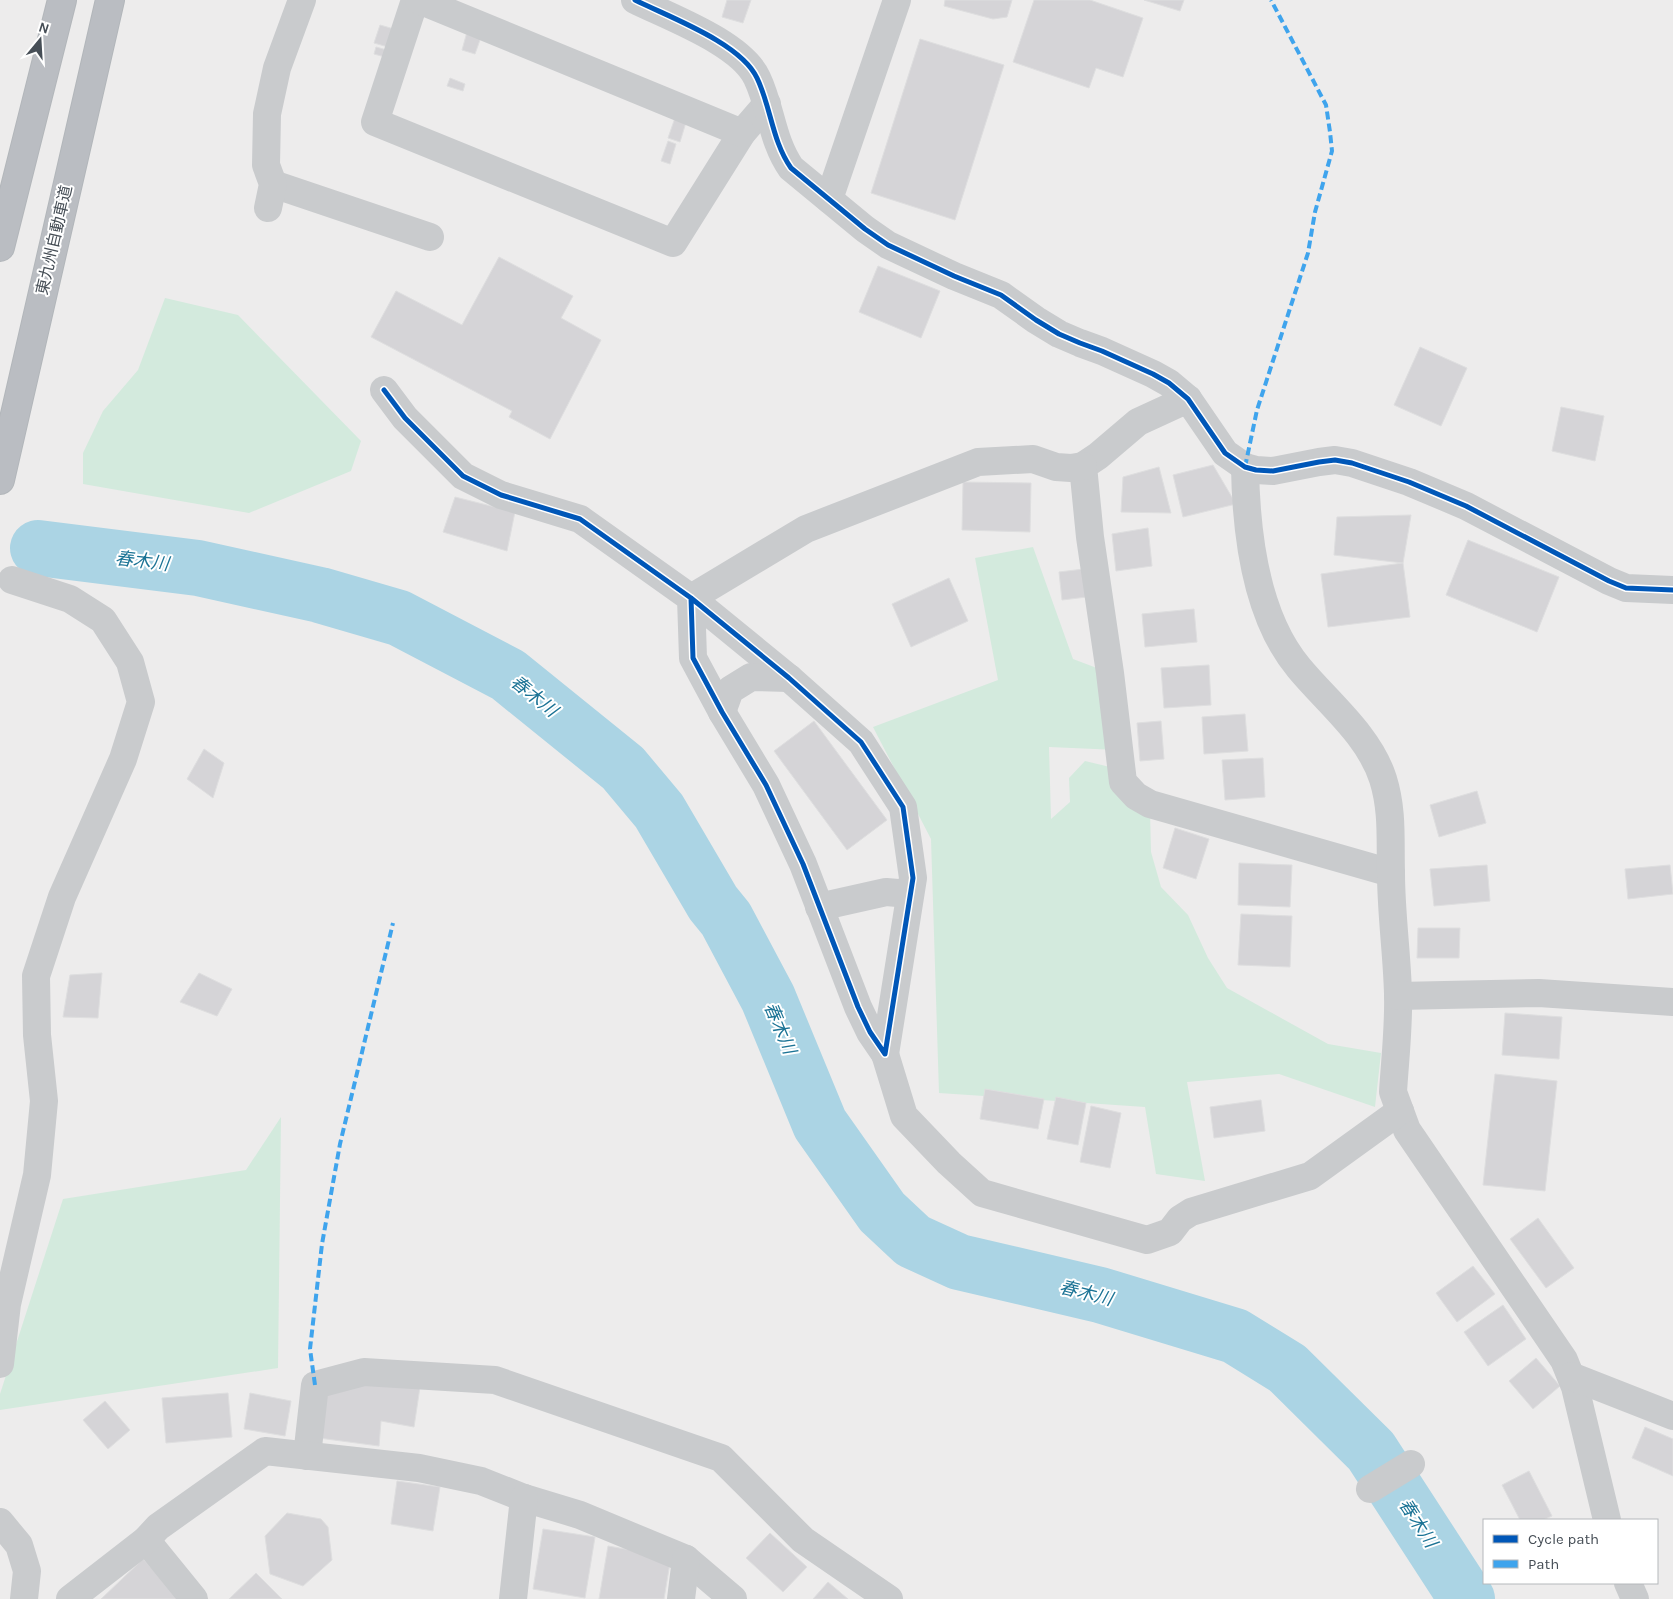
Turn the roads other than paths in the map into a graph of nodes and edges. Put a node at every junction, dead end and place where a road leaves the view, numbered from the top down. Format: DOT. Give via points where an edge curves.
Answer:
graph roads {
  1 [pos="62,0"];
  2 [pos="110,0"];
  3 [pos="302,0"];
  4 [pos="415,0"];
  5 [pos="419,0"];
  6 [pos="635,0"];
  7 [pos="897,0"];
  8 [pos="767,104"];
  9 [pos="742,133"];
  10 [pos="829,199"];
  11 [pos="430,237"];
  12 [pos="0,247"];
  13 [pos="384,390"];
  14 [pos="1188,399"];
  15 [pos="1083,466"];
  16 [pos="1245,467"];
  17 [pos="0,480"];
  18 [pos="12,580"];
  19 [pos="1673,590"];
  20 [pos="691,598"];
  21 [pos="789,678"];
  22 [pos="722,712"];
  23 [pos="1390,873"];
  24 [pos="910,894"];
  25 [pos="819,908"];
  26 [pos="1398,996"];
  27 [pos="1673,1002"];
  28 [pos="885,1054"];
  29 [pos="1400,1111"];
  30 [pos="0,1364"];
  31 [pos="1571,1376"];
  32 [pos="1673,1416"];
  33 [pos="307,1456"];
  34 [pos="1411,1464"];
  35 [pos="1370,1489"];
  36 [pos="524,1498"];
  37 [pos="1607,1519"];
  38 [pos="0,1522"];
  39 [pos="146,1540"];
  40 [pos="686,1558"];
  41 [pos="1628,1584"];
  42 [pos="24,1599"];
  43 [pos="70,1599"];
  44 [pos="194,1599"];
  45 [pos="512,1599"];
  46 [pos="681,1599"];
  47 [pos="732,1599"];
  48 [pos="889,1599"];
  49 [pos="1635,1599"];
  1 -- 12 [label="highway"];
  2 -- 17 [label="highway, 東九州自動車道"];
  3 -- 11 [label="street" via="277,68 267,114 266,165 270,196"];
  4 -- 9 [label="street" via="375,122 673,243"];
  5 -- 9 [label="street"];
  6 -- 8 [label="street" via="735,51 757,76"];
  7 -- 10 [label="street"];
  8 -- 9 [label="street"];
  8 -- 10 [label="street" via="782,156 791,168"];
  10 -- 14 [label="street" via="888,245 1001,295 1059,334 1153,374"];
  13 -- 20 [label="street" via="405,418 463,476 501,495 580,519"];
  14 -- 15 [label="street" via="1138,422"];
  14 -- 16 [label="street" via="1225,453"];
  15 -- 20 [label="street" via="1056,467 1033,459 978,462 806,529"];
  15 -- 23 [label="street" via="1124,782 1136,796 1150,804"];
  16 -- 19 [label="street" via="1273,471 1335,460 1352,462 1466,506 1626,588"];
  16 -- 23 [label="street" via="1247,513 1265,604 1280,640 1298,666 1361,738 1383,778 1392,831"];
  18 -- 30 [label="street" via="70,599 103,620 130,662 141,702 123,759 62,897 36,976 37,1036 44,1101 37,1175 7,1304"];
  20 -- 21 [label="street"];
  20 -- 22 [label="street" via="693,658"];
  21 -- 22 [label="street" via="751,677 730,690"];
  21 -- 24 [label="street" via="860,742 903,807 913,878"];
  22 -- 25 [label="street" via="766,785 803,864"];
  23 -- 26 [label="street"];
  24 -- 25 [label="street" via="886,892"];
  24 -- 28 [label="street"];
  25 -- 28 [label="street" via="858,1008"];
  26 -- 27 [label="street" via="1540,993"];
  26 -- 29 [label="street" via="1393,1092"];
  28 -- 29 [label="street" via="904,1116 982,1193 1148,1240 1170,1232 1180,1219 1191,1212 1310,1176"];
  29 -- 31 [label="street" via="1408,1130 1564,1360"];
  31 -- 32 [label="street"];
  31 -- 37 [label="street"];
  33 -- 36 [label="street" via="419,1468 482,1481"];
  33 -- 39 [label="street" via="265,1451 158,1527"];
  33 -- 48 [label="street" via="315,1385 364,1372 495,1380 720,1458 803,1540"];
  34 -- 35 [label="street"];
  36 -- 40 [label="street" via="580,1515"];
  36 -- 45 [label="street"];
  38 -- 42 [label="street" via="19,1545 27,1571"];
  39 -- 43 [label="street"];
  39 -- 44 [label="street"];
  40 -- 46 [label="street"];
  40 -- 47 [label="street"];
  41 -- 49 [label="street"];
}
